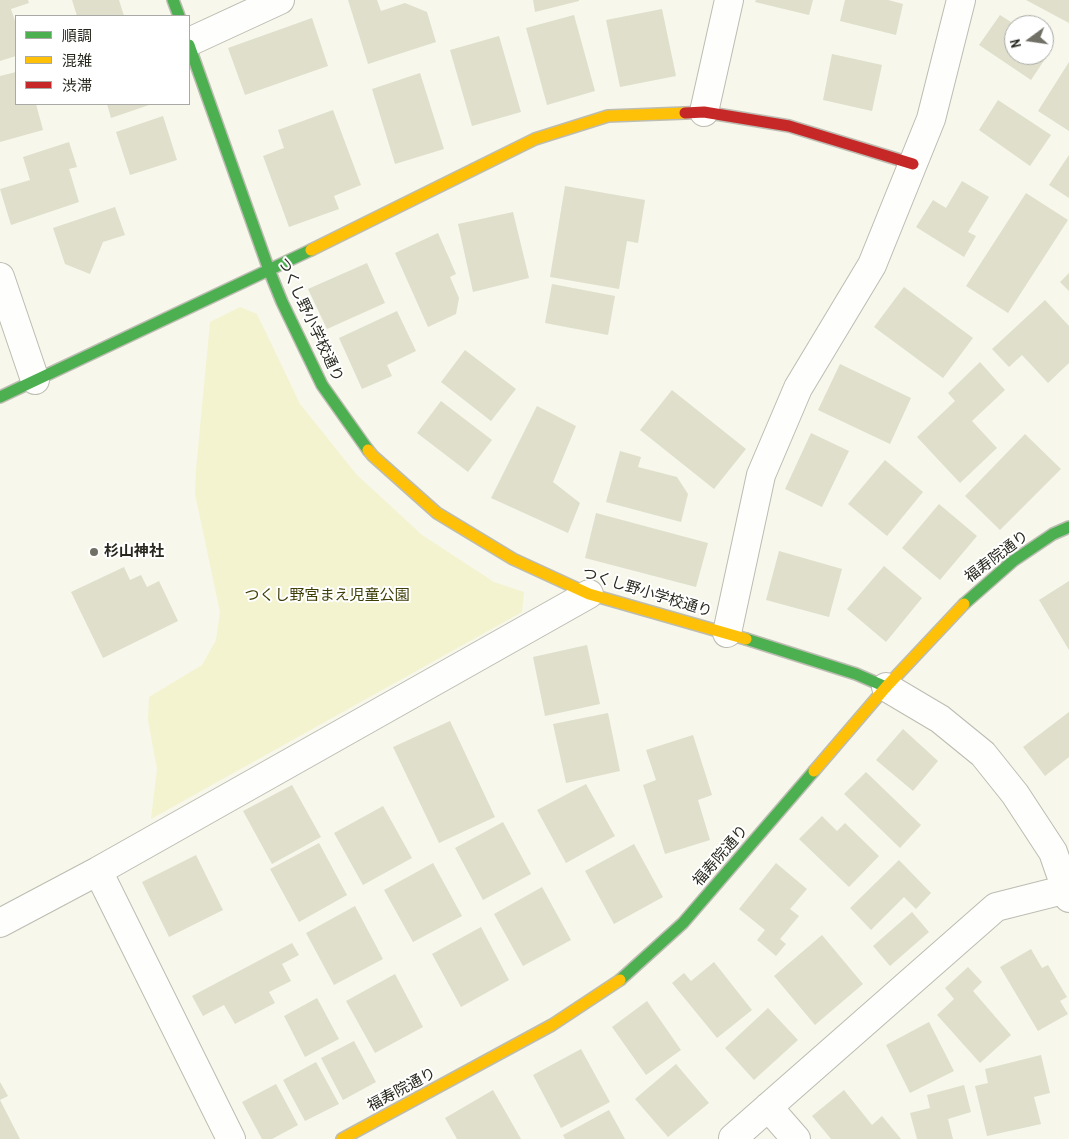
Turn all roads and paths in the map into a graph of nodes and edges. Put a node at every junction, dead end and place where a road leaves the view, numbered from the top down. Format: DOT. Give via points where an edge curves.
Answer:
graph roads {
  1 [pos="173,0"];
  2 [pos="280,0"];
  3 [pos="730,0"];
  4 [pos="961,0"];
  5 [pos="179,15"];
  6 [pos="190,44"];
  7 [pos="190,47"];
  8 [pos="704,112"];
  9 [pos="913,164"];
  10 [pos="269,270"];
  11 [pos="0,277"];
  12 [pos="35,380"];
  13 [pos="0,397"];
  14 [pos="1069,527"];
  15 [pos="589,594"];
  16 [pos="727,633"];
  17 [pos="886,688"];
  18 [pos="1061,851"];
  19 [pos="98,871"];
  20 [pos="1068,893"];
  21 [pos="0,923"];
  22 [pos="768,1107"];
  23 [pos="733,1138"];
  24 [pos="231,1139"];
  25 [pos="342,1139"];
  26 [pos="796,1139"];
  1 -- 5 [label="street"];
  2 -- 6 [label="street"];
  3 -- 8 [label="street"];
  4 -- 9 [label="street" via="931,119"];
  7 -- 10 [label="street, つくし野小学校通り"];
  8 -- 9 [label="street" via="789,126"];
  8 -- 10 [label="street" via="608,116 535,139"];
  9 -- 16 [label="street" via="872,265 798,388 761,475"];
  10 -- 12 [label="street"];
  10 -- 15 [label="street, つくし野小学校通り" via="322,385 373,456 437,513 513,559"];
  11 -- 12 [label="street"];
  12 -- 13 [label="street"];
  14 -- 17 [label="street, 福寿院通り" via="1013,561 971,596"];
  15 -- 16 [label="street, つくし野小学校通り"];
  15 -- 19 [label="street"];
  16 -- 17 [label="street, つくし野小学校通り" via="856,674"];
  17 -- 18 [label="street" via="940,719 983,754"];
  17 -- 25 [label="street, 福寿院通り" via="683,923 618,982 552,1025"];
  18 -- 20 [label="street"];
  19 -- 21 [label="street"];
  19 -- 24 [label="street"];
  20 -- 22 [label="street" via="996,907"];
  22 -- 23 [label="street"];
  22 -- 26 [label="street"];
}
